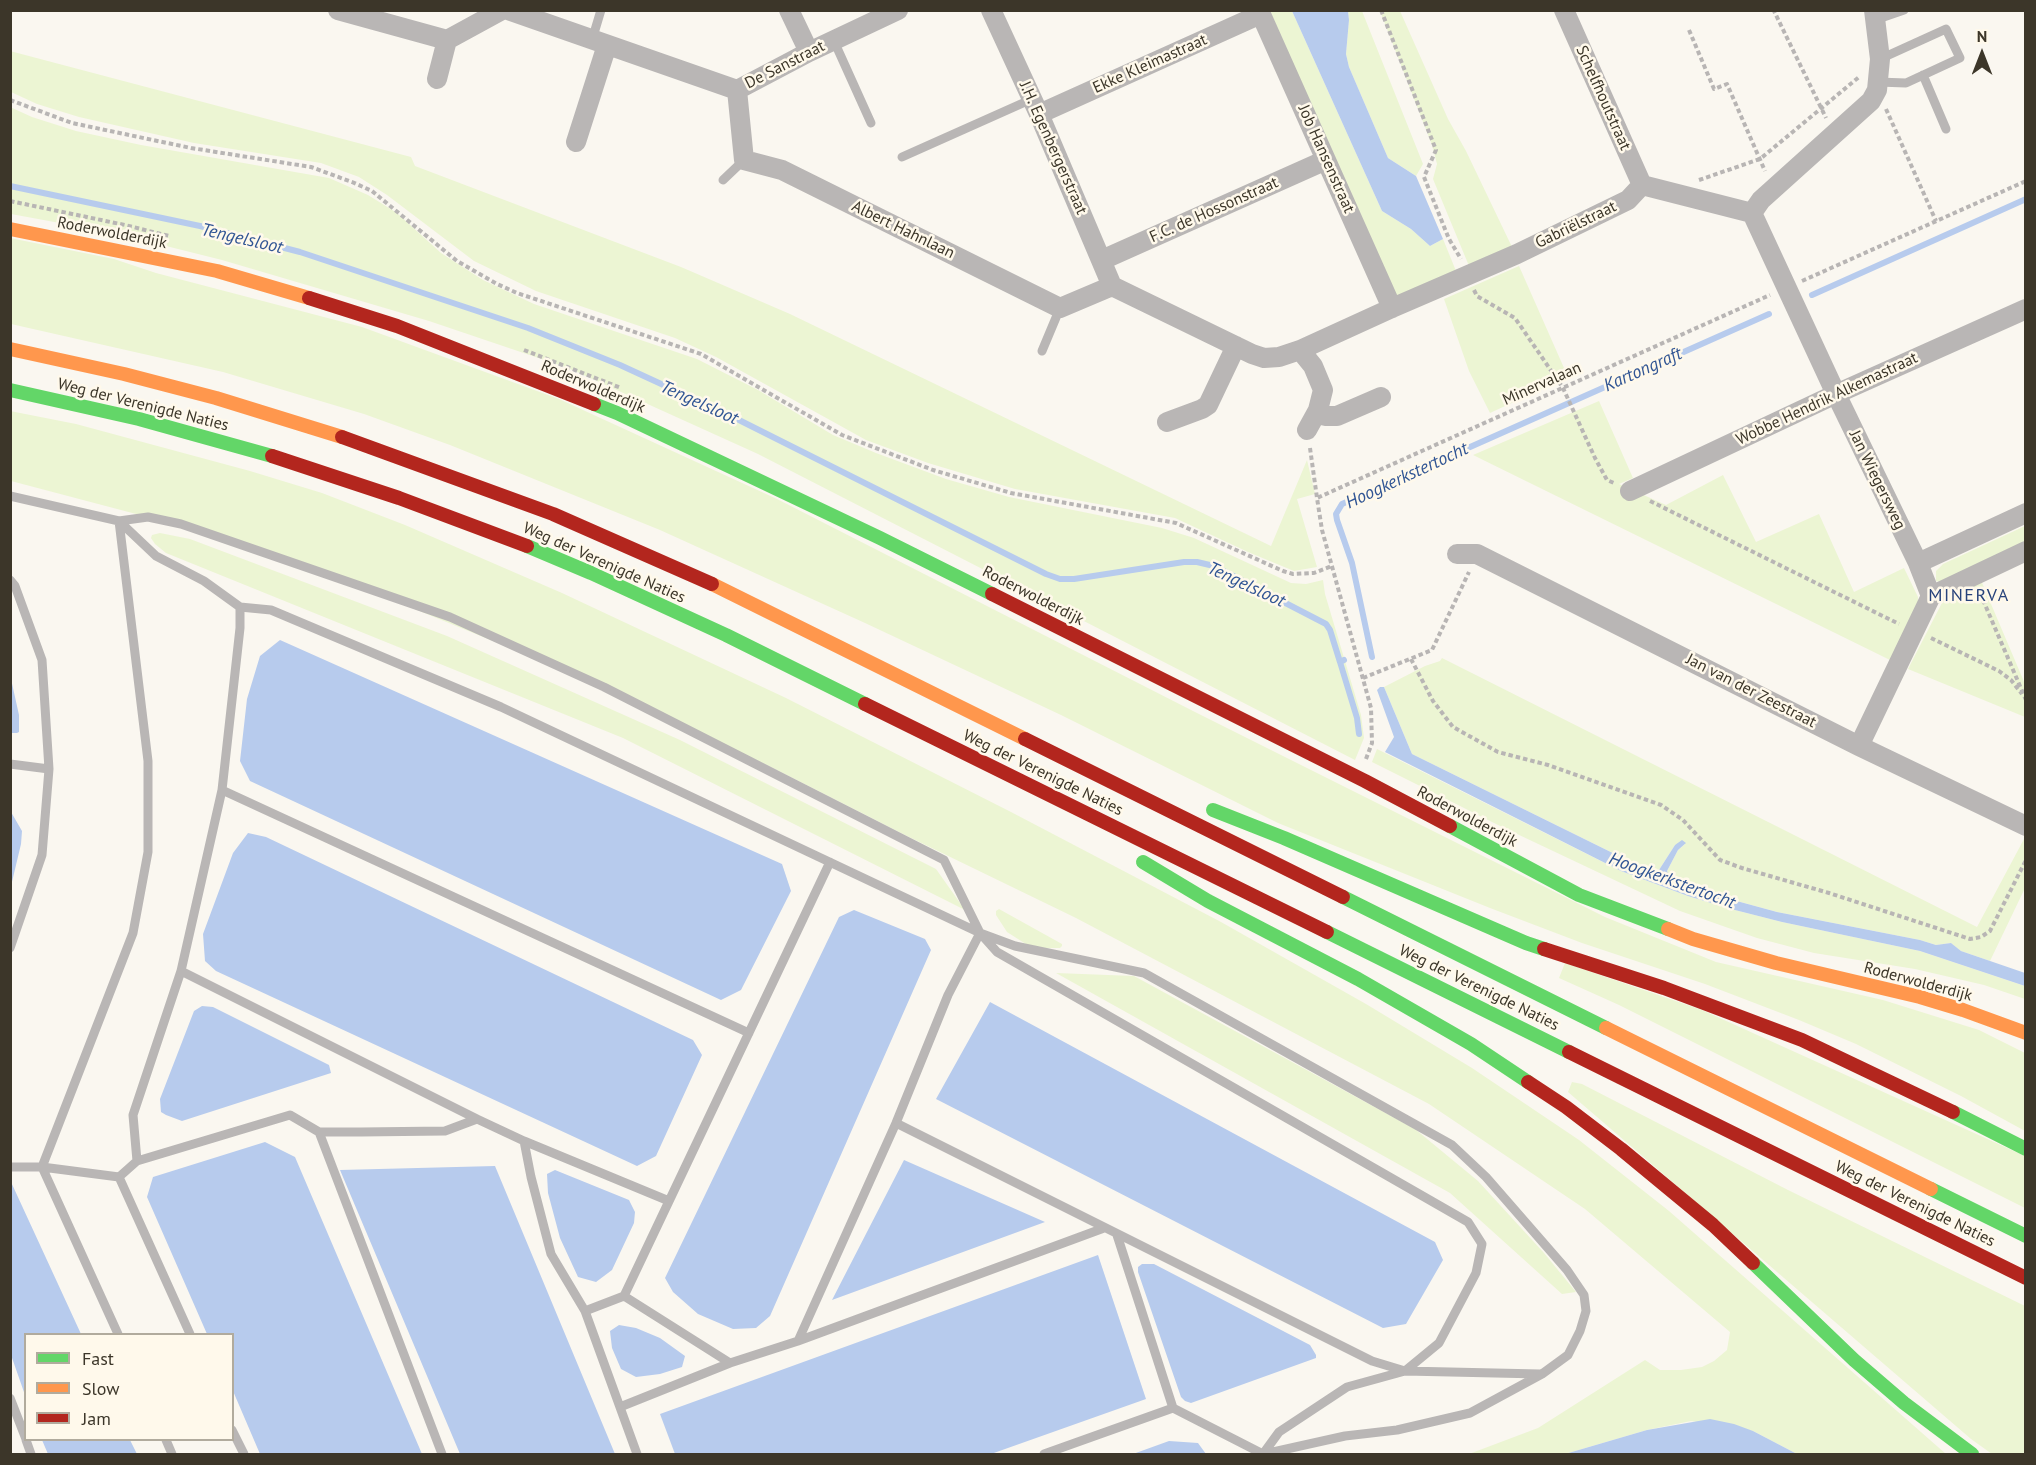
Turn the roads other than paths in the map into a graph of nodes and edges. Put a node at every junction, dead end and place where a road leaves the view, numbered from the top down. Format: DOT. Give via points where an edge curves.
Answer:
graph roads {
  1 [pos="338,10"];
  2 [pos="502,10"];
  3 [pos="508,10"];
  4 [pos="601,10"];
  5 [pos="789,10"];
  6 [pos="898,10"];
  7 [pos="991,10"];
  8 [pos="1564,10"];
  9 [pos="1904,10"];
  10 [pos="1260,12"];
  11 [pos="1875,15"];
  12 [pos="447,40"];
  13 [pos="834,41"];
  14 [pos="600,42"];
  15 [pos="809,52"];
  16 [pos="1880,59"];
  17 [pos="1923,75"];
  18 [pos="437,79"];
  19 [pos="1878,86"];
  20 [pos="737,90"];
  21 [pos="1036,107"];
  22 [pos="871,123"];
  23 [pos="1946,129"];
  24 [pos="576,142"];
  25 [pos="902,157"];
  26 [pos="744,160"];
  27 [pos="1326,160"];
  28 [pos="723,180"];
  29 [pos="1642,185"];
  30 [pos="1752,213"];
  31 [pos="10,229"];
  32 [pos="1102,260"];
  33 [pos="1112,286"];
  34 [pos="1060,308"];
  35 [pos="1392,308"];
  36 [pos="2025,309"];
  37 [pos="1236,346"];
  38 [pos="10,349"];
  39 [pos="1300,350"];
  40 [pos="1042,351"];
  41 [pos="10,390"];
  42 [pos="1836,394"];
  43 [pos="1381,397"];
  44 [pos="1318,410"];
  45 [pos="1167,422"];
  46 [pos="1307,430"];
  47 [pos="1630,491"];
  48 [pos="10,496"];
  49 [pos="2025,513"];
  50 [pos="119,520"];
  51 [pos="2025,551"];
  52 [pos="1457,554"];
  53 [pos="1918,563"];
  54 [pos="12,583"];
  55 [pos="1931,596"];
  56 [pos="240,607"];
  57 [pos="905,724"];
  58 [pos="997,724"];
  59 [pos="1859,746"];
  60 [pos="10,764"];
  61 [pos="49,769"];
  62 [pos="1140,781"];
  63 [pos="222,790"];
  64 [pos="1196,803"];
  65 [pos="1077,824"];
  66 [pos="2025,826"];
  67 [pos="1127,853"];
  68 [pos="830,862"];
  69 [pos="980,933"];
  70 [pos="10,948"];
  71 [pos="181,971"];
  72 [pos="749,1033"];
  73 [pos="2025,1033"];
  74 [pos="477,1119"];
  75 [pos="896,1123"];
  76 [pos="319,1131"];
  77 [pos="524,1141"];
  78 [pos="2025,1149"];
  79 [pos="137,1161"];
  80 [pos="10,1167"];
  81 [pos="42,1167"];
  82 [pos="119,1177"];
  83 [pos="669,1201"];
  84 [pos="1104,1228"];
  85 [pos="1117,1235"];
  86 [pos="2025,1236"];
  87 [pos="2025,1278"];
  88 [pos="624,1296"];
  89 [pos="585,1311"];
  90 [pos="117,1333"];
  91 [pos="189,1333"];
  92 [pos="798,1341"];
  93 [pos="730,1363"];
  94 [pos="1405,1371"];
  95 [pos="1542,1374"];
  96 [pos="10,1398"];
  97 [pos="620,1407"];
  98 [pos="1173,1407"];
  99 [pos="24,1434"];
  100 [pos="234,1434"];
  101 [pos="165,1441"];
  102 [pos="172,1455"];
  103 [pos="244,1455"];
  104 [pos="442,1455"];
  105 [pos="637,1455"];
  106 [pos="1044,1455"];
  107 [pos="1263,1455"];
  108 [pos="1972,1455"];
  1 -- 12 [label="street"];
  2 -- 12 [label="street"];
  3 -- 14 [label="street"];
  4 -- 14 [label="lane"];
  5 -- 15 [label="street"];
  6 -- 13 [label="street, De Sanstraat"];
  7 -- 21 [label="street, J.H. Egenbergerstraat"];
  8 -- 29 [label="street, Schelfhoutstraat"];
  9 -- 11 [label="lane"];
  10 -- 21 [label="street, Ekke Kleimastraat"];
  10 -- 27 [label="street, Job Hansenstraat"];
  11 -- 16 [label="street"];
  12 -- 18 [label="street"];
  13 -- 15 [label="street, De Sanstraat"];
  13 -- 22 [label="lane, De Sanstraat"];
  14 -- 20 [label="street"];
  14 -- 24 [label="street"];
  15 -- 20 [label="street, De Sanstraat"];
  16 -- 17 [label="lane" via="1946,29 1960,58"];
  16 -- 19 [label="street"];
  17 -- 19 [label="lane" via="1906,83"];
  17 -- 23 [label="lane"];
  19 -- 30 [label="street" via="1871,101 1761,200"];
  20 -- 26 [label="street"];
  21 -- 25 [label="lane"];
  21 -- 32 [label="street, J.H. Egenbergerstraat"];
  26 -- 28 [label="lane"];
  26 -- 34 [label="street, Albert Hahnlaan" via="782,170"];
  27 -- 32 [label="street, F.C. de Hossonstraat"];
  27 -- 35 [label="street, Job Hansenstraat"];
  29 -- 30 [label="street"];
  29 -- 35 [label="street, Gabriëlstraat" via="1628,200"];
  30 -- 42 [label="street, Jan Wiegersweg"];
  31 -- 73 [label="main road, Roderwolderdijk" via="217,271 335,305 617,413 880,537 1365,781 1579,895 1693,939 1920,997"];
  32 -- 33 [label="street, J.H. Egenbergerstraat"];
  33 -- 34 [label="street"];
  33 -- 37 [label="street"];
  34 -- 40 [label="lane"];
  35 -- 39 [label="street, Gabriëlstraat"];
  36 -- 42 [label="street, Wobbe Hendrik Alkemastraat"];
  37 -- 39 [label="street" via="1264,358"];
  37 -- 45 [label="street" via="1208,405"];
  38 -- 58 [label="main road, Weg der Verenigde Naties" via="237,404 385,452 542,510 711,584"];
  39 -- 44 [label="street" via="1313,366 1323,390"];
  41 -- 57 [label="main road, Weg der Verenigde Naties" via="139,419 269,455 410,502 591,573"];
  42 -- 47 [label="street, Wobbe Hendrik Alkemastraat"];
  42 -- 53 [label="street, Jan Wiegersweg"];
  43 -- 44 [label="street" via="1337,416 1325,416"];
  44 -- 46 [label="street"];
  48 -- 50 [label="lane"];
  49 -- 53 [label="street"];
  50 -- 56 [label="lane" via="156,556 204,581"];
  50 -- 69 [label="lane" via="148,517 192,528 450,617 604,687 944,860"];
  50 -- 81 [label="lane" via="148,761 148,852 133,933"];
  51 -- 55 [label="street"];
  52 -- 59 [label="street, Jan van der Zeestraat" via="1477,554"];
  53 -- 55 [label="street, Jan Wiegersweg"];
  54 -- 61 [label="lane" via="42,660"];
  55 -- 59 [label="street"];
  56 -- 63 [label="lane"];
  56 -- 68 [label="lane" via="271,610 501,707"];
  57 -- 65 [label="main road"];
  57 -- 87 [label="main road, Weg der Verenigde Naties"];
  58 -- 62 [label="main road"];
  58 -- 86 [label="main road, Weg der Verenigde Naties"];
  59 -- 66 [label="street, Jan van der Zeestraat"];
  60 -- 61 [label="lane"];
  61 -- 70 [label="lane" via="42,855"];
  63 -- 71 [label="lane"];
  63 -- 72 [label="lane"];
  64 -- 78 [label="main road" via="1526,943 1664,988 1802,1040"];
  67 -- 108 [label="main road" via="1461,1038 1566,1107 1713,1225 1854,1360"];
  68 -- 69 [label="lane"];
  68 -- 72 [label="lane"];
  69 -- 75 [label="lane" via="948,995"];
  69 -- 94 [label="lane" via="997,952 1468,1222 1482,1244 1476,1273 1439,1343"];
  69 -- 95 [label="lane" via="1015,946 1144,973 1452,1145 1486,1177 1584,1295 1586,1311 1568,1355"];
  71 -- 74 [label="lane"];
  71 -- 79 [label="lane" via="133,1116"];
  72 -- 83 [label="lane"];
  74 -- 76 [label="lane" via="445,1131"];
  74 -- 77 [label="lane"];
  75 -- 84 [label="lane"];
  75 -- 92 [label="lane"];
  76 -- 79 [label="lane" via="290,1115"];
  76 -- 104 [label="lane"];
  77 -- 83 [label="lane"];
  77 -- 89 [label="lane" via="551,1254"];
  79 -- 82 [label="lane"];
  80 -- 81 [label="lane"];
  81 -- 82 [label="lane"];
  81 -- 90 [label="lane"];
  82 -- 91 [label="lane"];
  83 -- 88 [label="lane"];
  84 -- 85 [label="lane"];
  84 -- 92 [label="lane"];
  85 -- 94 [label="lane" via="1372,1361"];
  85 -- 98 [label="lane"];
  88 -- 89 [label="lane"];
  88 -- 93 [label="lane"];
  89 -- 97 [label="lane"];
  92 -- 93 [label="lane"];
  93 -- 97 [label="lane"];
  94 -- 95 [label="lane"];
  94 -- 107 [label="lane" via="1347,1387 1279,1432"];
  95 -- 107 [label="lane" via="1470,1413"];
  96 -- 99 [label="lane"];
  97 -- 105 [label="lane"];
  98 -- 106 [label="lane"];
  98 -- 107 [label="lane"];
  100 -- 103 [label="lane"];
  101 -- 102 [label="lane"];
}
